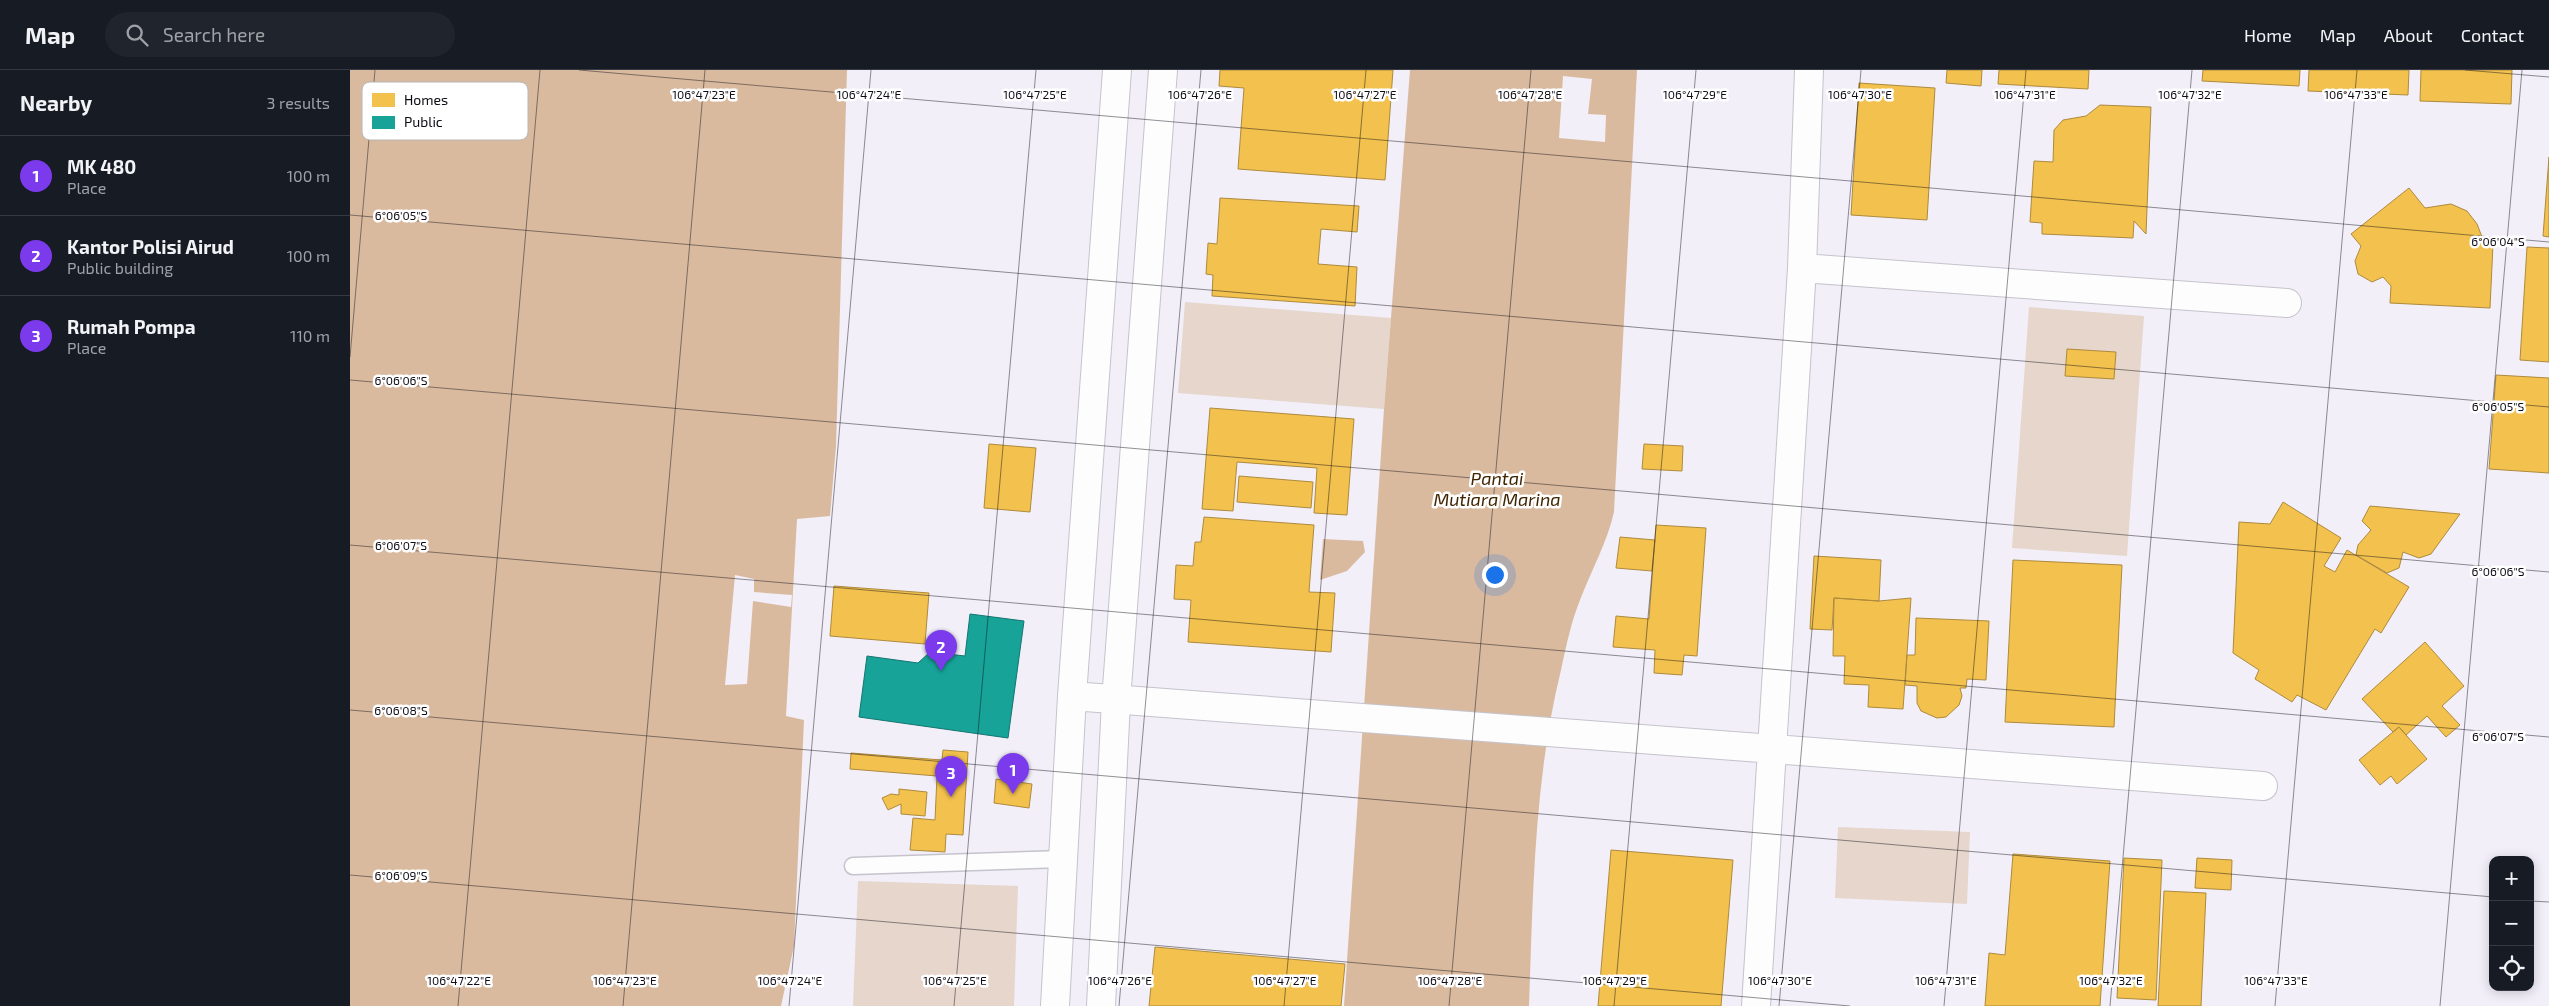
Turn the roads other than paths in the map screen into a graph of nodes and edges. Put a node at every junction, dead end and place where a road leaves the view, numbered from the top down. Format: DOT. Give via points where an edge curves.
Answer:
graph roads {
  1 [pos="1117,70"];
  2 [pos="1163,70"];
  3 [pos="1809,70"];
  4 [pos="1802,268"];
  5 [pos="2287,303"];
  6 [pos="1072,696"];
  7 [pos="1116,701"];
  8 [pos="1772,748"];
  9 [pos="2263,786"];
  10 [pos="1063,859"];
  11 [pos="853,866"];
  12 [pos="1055,1006"];
  13 [pos="1101,1006"];
  14 [pos="1756,1006"];
  1 -- 6 [label="street"];
  2 -- 7 [label="street"];
  3 -- 4 [label="street"];
  4 -- 5 [label="street"];
  4 -- 8 [label="street"];
  6 -- 7 [label="street"];
  6 -- 10 [label="street"];
  7 -- 8 [label="street"];
  7 -- 13 [label="street"];
  8 -- 9 [label="street"];
  8 -- 14 [label="street"];
  10 -- 11 [label="lane"];
  10 -- 12 [label="street"];
}
